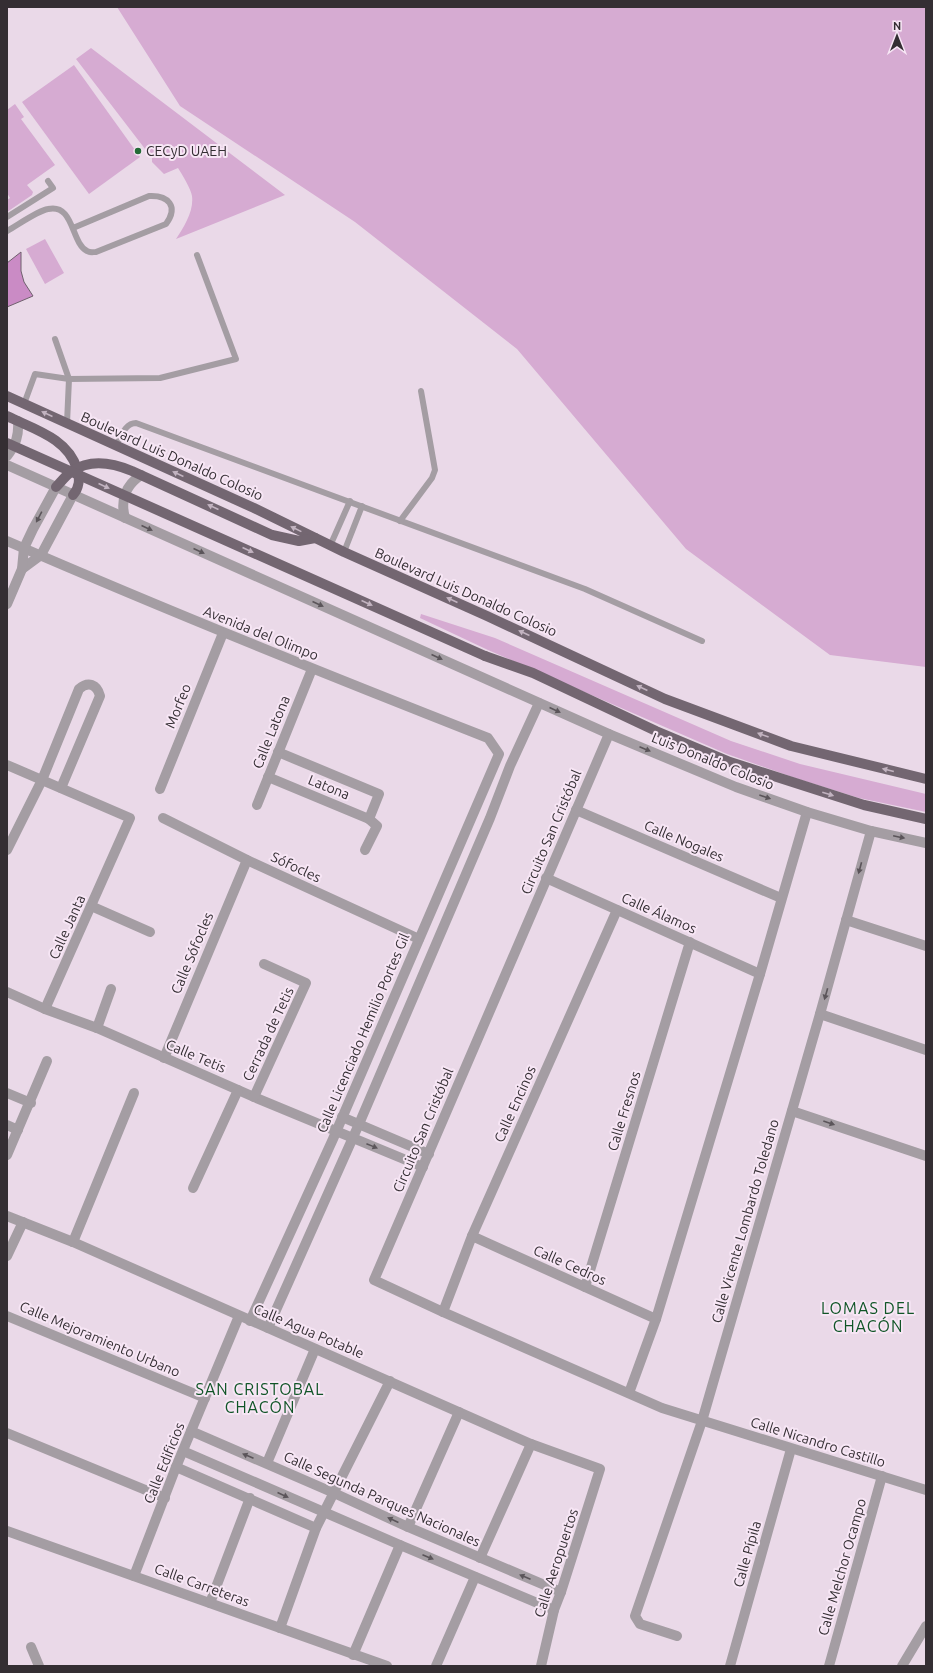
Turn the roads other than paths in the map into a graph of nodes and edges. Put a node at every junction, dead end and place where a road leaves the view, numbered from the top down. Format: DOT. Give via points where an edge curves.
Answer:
graph roads {
  1 [pos="48,181"];
  2 [pos="7,217"];
  3 [pos="73,228"];
  4 [pos="7,231"];
  5 [pos="197,255"];
  6 [pos="55,339"];
  7 [pos="70,379"];
  8 [pos="421,391"];
  9 [pos="7,396"];
  10 [pos="24,404"];
  11 [pos="7,416"];
  12 [pos="18,421"];
  13 [pos="67,424"];
  14 [pos="7,443"];
  15 [pos="116,446"];
  16 [pos="7,456"];
  17 [pos="7,465"];
  18 [pos="77,468"];
  19 [pos="141,475"];
  20 [pos="56,487"];
  21 [pos="73,495"];
  22 [pos="350,501"];
  23 [pos="362,506"];
  24 [pos="125,518"];
  25 [pos="400,521"];
  26 [pos="314,538"];
  27 [pos="7,541"];
  28 [pos="330,546"];
  29 [pos="24,548"];
  30 [pos="344,552"];
  31 [pos="41,555"];
  32 [pos="22,569"];
  33 [pos="7,604"];
  34 [pos="223,633"];
  35 [pos="702,641"];
  36 [pos="312,669"];
  37 [pos="539,703"];
  38 [pos="609,734"];
  39 [pos="278,752"];
  40 [pos="499,754"];
  41 [pos="7,765"];
  42 [pos="268,777"];
  43 [pos="926,779"];
  44 [pos="42,780"];
  45 [pos="61,788"];
  46 [pos="160,789"];
  47 [pos="257,805"];
  48 [pos="576,810"];
  49 [pos="807,812"];
  50 [pos="163,818"];
  51 [pos="926,819"];
  52 [pos="373,822"];
  53 [pos="870,831"];
  54 [pos="926,842"];
  55 [pos="7,850"];
  56 [pos="365,850"];
  57 [pos="247,860"];
  58 [pos="546,878"];
  59 [pos="781,898"];
  60 [pos="92,906"];
  61 [pos="617,910"];
  62 [pos="846,920"];
  63 [pos="150,932"];
  64 [pos="419,939"];
  65 [pos="690,942"];
  66 [pos="926,946"];
  67 [pos="264,964"];
  68 [pos="760,974"];
  69 [pos="111,989"];
  70 [pos="7,992"];
  71 [pos="44,1009"];
  72 [pos="820,1014"];
  73 [pos="97,1028"];
  74 [pos="926,1050"];
  75 [pos="164,1058"];
  76 [pos="47,1061"];
  77 [pos="238,1090"];
  78 [pos="7,1093"];
  79 [pos="134,1093"];
  80 [pos="254,1097"];
  81 [pos="30,1103"];
  82 [pos="792,1110"];
  83 [pos="342,1117"];
  84 [pos="359,1124"];
  85 [pos="7,1125"];
  86 [pos="18,1130"];
  87 [pos="336,1131"];
  88 [pos="352,1138"];
  89 [pos="429,1154"];
  90 [pos="7,1155"];
  91 [pos="926,1156"];
  92 [pos="423,1166"];
  93 [pos="193,1188"];
  94 [pos="7,1216"];
  95 [pos="22,1222"];
  96 [pos="472,1236"];
  97 [pos="72,1242"];
  98 [pos="7,1256"];
  99 [pos="585,1288"];
  100 [pos="443,1312"];
  101 [pos="7,1316"];
  102 [pos="239,1316"];
  103 [pos="656,1319"];
  104 [pos="250,1321"];
  105 [pos="268,1328"];
  106 [pos="315,1349"];
  107 [pos="390,1381"];
  108 [pos="629,1393"];
  109 [pos="205,1398"];
  110 [pos="459,1412"];
  111 [pos="702,1421"];
  112 [pos="191,1431"];
  113 [pos="7,1433"];
  114 [pos="530,1444"];
  115 [pos="791,1449"];
  116 [pos="183,1451"];
  117 [pos="267,1463"];
  118 [pos="176,1467"];
  119 [pos="600,1470"];
  120 [pos="882,1476"];
  121 [pos="926,1490"];
  122 [pos="334,1493"];
  123 [pos="165,1498"];
  124 [pos="250,1498"];
  125 [pos="323,1512"];
  126 [pos="316,1528"];
  127 [pos="408,1528"];
  128 [pos="7,1531"];
  129 [pos="400,1545"];
  130 [pos="480,1558"];
  131 [pos="134,1576"];
  132 [pos="474,1577"];
  133 [pos="561,1592"];
  134 [pos="210,1603"];
  135 [pos="554,1610"];
  136 [pos="926,1626"];
  137 [pos="280,1628"];
  138 [pos="677,1636"];
  139 [pos="31,1647"];
  140 [pos="353,1655"];
  141 [pos="39,1666"];
  142 [pos="387,1666"];
  143 [pos="436,1666"];
  144 [pos="541,1666"];
  145 [pos="730,1666"];
  146 [pos="829,1666"];
  147 [pos="902,1666"];
  1 -- 2 [label="lane" via="53,188"];
  3 -- 3 [label="lane" via="82,247 88,252 96,252 166,224 172,208 168,200 160,196 149,196"];
  3 -- 4 [label="lane" via="64,213 56,208 47,209"];
  5 -- 7 [label="lane" via="236,359 160,378"];
  6 -- 7 [label="lane"];
  7 -- 10 [label="lane" via="36,374"];
  7 -- 13 [label="lane"];
  8 -- 25 [label="lane" via="435,470 432,478"];
  9 -- 10 [label="main road, Boulevard Luis Donaldo Colosio"];
  13 -- 10 [label="main road, Boulevard Luis Donaldo Colosio, one-way"];
  11 -- 12 [label="main road"];
  12 -- 16 [label="street" via="18,437"];
  12 -- 18 [label="main road" via="62,445 72,456"];
  13 -- 15 [label="main road, Boulevard Luis Donaldo Colosio"];
  14 -- 51 [label="main road, one-way, bridge" via="730,762 864,805"];
  15 -- 22 [label="lane" via="126,427 136,423"];
  26 -- 15 [label="main road, Boulevard Luis Donaldo Colosio, one-way"];
  17 -- 20 [label="street, Luis Donaldo Colosio"];
  18 -- 19 [label="main road" via="108,464"];
  18 -- 20 [label="main road"];
  18 -- 21 [label="main road" via="79,485"];
  19 -- 24 [label="street" via="129,485 126,492 123,505"];
  26 -- 19 [label="main road, one-way" via="300,541 272,535"];
  20 -- 21 [label="street, Luis Donaldo Colosio"];
  20 -- 29 [label="street, one-way"];
  21 -- 24 [label="street, Luis Donaldo Colosio"];
  21 -- 31 [label="street"];
  22 -- 23 [label="lane"];
  22 -- 28 [label="lane"];
  23 -- 25 [label="lane"];
  23 -- 30 [label="lane"];
  24 -- 37 [label="street, Luis Donaldo Colosio, one-way"];
  25 -- 35 [label="lane" via="585,589"];
  26 -- 28 [label="main road, Boulevard Luis Donaldo Colosio"];
  27 -- 29 [label="street, Avenida del Olimpo"];
  28 -- 30 [label="main road, Boulevard Luis Donaldo Colosio"];
  29 -- 31 [label="street, Avenida del Olimpo"];
  29 -- 32 [label="street"];
  43 -- 30 [label="main road, Boulevard Luis Donaldo Colosio, one-way" via="792,746 665,699"];
  31 -- 32 [label="street"];
  31 -- 34 [label="street, Avenida del Olimpo"];
  32 -- 33 [label="street"];
  34 -- 36 [label="street, Avenida del Olimpo"];
  34 -- 46 [label="street, Morfeo"];
  36 -- 39 [label="street, Calle Latona"];
  36 -- 40 [label="street, Avenida del Olimpo" via="488,738"];
  37 -- 38 [label="street, Luis Donaldo Colosio, one-way"];
  37 -- 84 [label="street"];
  38 -- 48 [label="street, Circuito San Cristóbal"];
  38 -- 49 [label="street, Luis Donaldo Colosio, one-way" via="736,787"];
  39 -- 42 [label="street, Calle Latona"];
  39 -- 52 [label="street" via="379,794"];
  40 -- 64 [label="street, Calle Licenciado Hemilio Portes Gil"];
  41 -- 44 [label="street"];
  42 -- 47 [label="street, Calle Latona"];
  42 -- 52 [label="street, Latona"];
  44 -- 45 [label="street"];
  44 -- 45 [label="street" via="79,689 83,685 95,686 100,696"];
  44 -- 55 [label="street"];
  45 -- 60 [label="street, Calle Janta" via="130,818"];
  48 -- 58 [label="street, Circuito San Cristóbal"];
  48 -- 59 [label="street, Calle Nogales"];
  49 -- 53 [label="street, Luis Donaldo Colosio"];
  49 -- 59 [label="street"];
  50 -- 57 [label="street, Sófocles"];
  52 -- 56 [label="street"];
  53 -- 54 [label="street, Luis Donaldo Colosio, one-way"];
  53 -- 62 [label="street, Calle Vicente Lombardo Toledano, one-way"];
  57 -- 64 [label="street, Sófocles"];
  57 -- 75 [label="street, Calle Sófocles"];
  58 -- 61 [label="street, Calle Álamos"];
  58 -- 89 [label="street, Circuito San Cristóbal"];
  59 -- 68 [label="street"];
  60 -- 63 [label="street"];
  60 -- 71 [label="street, Calle Janta"];
  61 -- 65 [label="street, Calle Álamos"];
  61 -- 96 [label="street, Calle Encinos"];
  62 -- 66 [label="street"];
  62 -- 72 [label="street, Calle Vicente Lombardo Toledano, one-way"];
  64 -- 83 [label="street, Calle Licenciado Hemilio Portes Gil"];
  65 -- 68 [label="street, Calle Álamos"];
  65 -- 99 [label="street, Calle Fresnos"];
  67 -- 80 [label="street, Cerrada de Tetis" via="306,983"];
  68 -- 103 [label="street"];
  69 -- 73 [label="street"];
  70 -- 71 [label="street"];
  71 -- 73 [label="street, Calle Tetis"];
  72 -- 74 [label="street"];
  72 -- 82 [label="street, Calle Vicente Lombardo Toledano"];
  73 -- 75 [label="street, Calle Tetis"];
  75 -- 77 [label="street, Calle Tetis"];
  76 -- 81 [label="street"];
  77 -- 80 [label="street, Calle Tetis"];
  77 -- 93 [label="street, Cerrada de Tetis"];
  78 -- 81 [label="street"];
  79 -- 97 [label="street"];
  80 -- 87 [label="street, Calle Tetis"];
  81 -- 86 [label="street"];
  82 -- 91 [label="street, one-way"];
  82 -- 111 [label="street, Calle Vicente Lombardo Toledano"];
  83 -- 84 [label="street"];
  83 -- 87 [label="street, Calle Licenciado Hemilio Portes Gil"];
  84 -- 88 [label="street"];
  84 -- 89 [label="street"];
  85 -- 86 [label="street"];
  86 -- 90 [label="street"];
  87 -- 88 [label="street, Calle Tetis"];
  87 -- 104 [label="street, Calle Licenciado Hemilio Portes Gil"];
  88 -- 92 [label="street, Calle Tetis, one-way"];
  88 -- 105 [label="street"];
  89 -- 92 [label="street, Circuito San Cristóbal"];
  92 -- 100 [label="street, Circuito San Cristóbal" via="374,1280"];
  94 -- 95 [label="street, Calle Agua Potable"];
  95 -- 97 [label="street, Calle Agua Potable"];
  95 -- 98 [label="street"];
  96 -- 99 [label="street, Calle Cedros"];
  96 -- 100 [label="street, Calle Encinos"];
  97 -- 102 [label="street, Calle Agua Potable"];
  99 -- 103 [label="street, Calle Cedros"];
  100 -- 108 [label="street, Circuito San Cristóbal"];
  101 -- 109 [label="street, Calle Mejoramiento Urbano"];
  102 -- 104 [label="street, Calle Agua Potable"];
  102 -- 109 [label="street, Calle Edificios"];
  103 -- 108 [label="street"];
  104 -- 105 [label="street, Calle Agua Potable"];
  105 -- 106 [label="street, Calle Agua Potable"];
  106 -- 107 [label="street, Calle Agua Potable"];
  106 -- 117 [label="street"];
  107 -- 110 [label="street, Calle Agua Potable"];
  107 -- 122 [label="street"];
  108 -- 111 [label="street, Circuito San Cristóbal" via="662,1408"];
  109 -- 112 [label="street, Calle Edificios"];
  110 -- 114 [label="street, Calle Agua Potable"];
  110 -- 127 [label="street"];
  111 -- 115 [label="street, Calle Nicandro Castillo"];
  111 -- 138 [label="street, Calle Vicente Lombardo Toledano" via="635,1616 640,1624"];
  112 -- 116 [label="street, Calle Edificios"];
  117 -- 112 [label="street, Calle Segunda Parques Nacionales, one-way"];
  113 -- 123 [label="street"];
  114 -- 119 [label="street, Calle Agua Potable"];
  114 -- 130 [label="street"];
  115 -- 120 [label="street, Calle Nicandro Castillo"];
  115 -- 145 [label="street, Calle Pípila"];
  116 -- 118 [label="street, Calle Edificios"];
  116 -- 125 [label="street, one-way"];
  117 -- 122 [label="street, Calle Segunda Parques Nacionales"];
  118 -- 123 [label="street, Calle Edificios"];
  118 -- 124 [label="street"];
  119 -- 133 [label="street, Calle Aeropuertos"];
  120 -- 121 [label="street, Calle Nicandro Castillo"];
  120 -- 146 [label="street, Calle Melchor Ocampo"];
  122 -- 125 [label="street"];
  127 -- 122 [label="street, Calle Segunda Parques Nacionales, one-way"];
  123 -- 131 [label="street, Calle Edificios"];
  124 -- 126 [label="street"];
  124 -- 134 [label="street"];
  125 -- 126 [label="street"];
  125 -- 129 [label="street"];
  126 -- 137 [label="street"];
  127 -- 130 [label="street, Calle Segunda Parques Nacionales"];
  128 -- 131 [label="street, Calle Carreteras"];
  129 -- 132 [label="street, one-way"];
  129 -- 140 [label="street"];
  133 -- 130 [label="street, Calle Segunda Parques Nacionales, one-way"];
  131 -- 134 [label="street, Calle Carreteras"];
  132 -- 135 [label="street"];
  132 -- 143 [label="street"];
  133 -- 135 [label="street, Calle Aeropuertos"];
  134 -- 137 [label="street, Calle Carreteras"];
  135 -- 144 [label="street, Calle Aeropuertos"];
  136 -- 147 [label="street"];
  137 -- 140 [label="street, Calle Carreteras"];
  139 -- 141 [label="street"];
  140 -- 142 [label="street, Calle Carreteras"];
}
